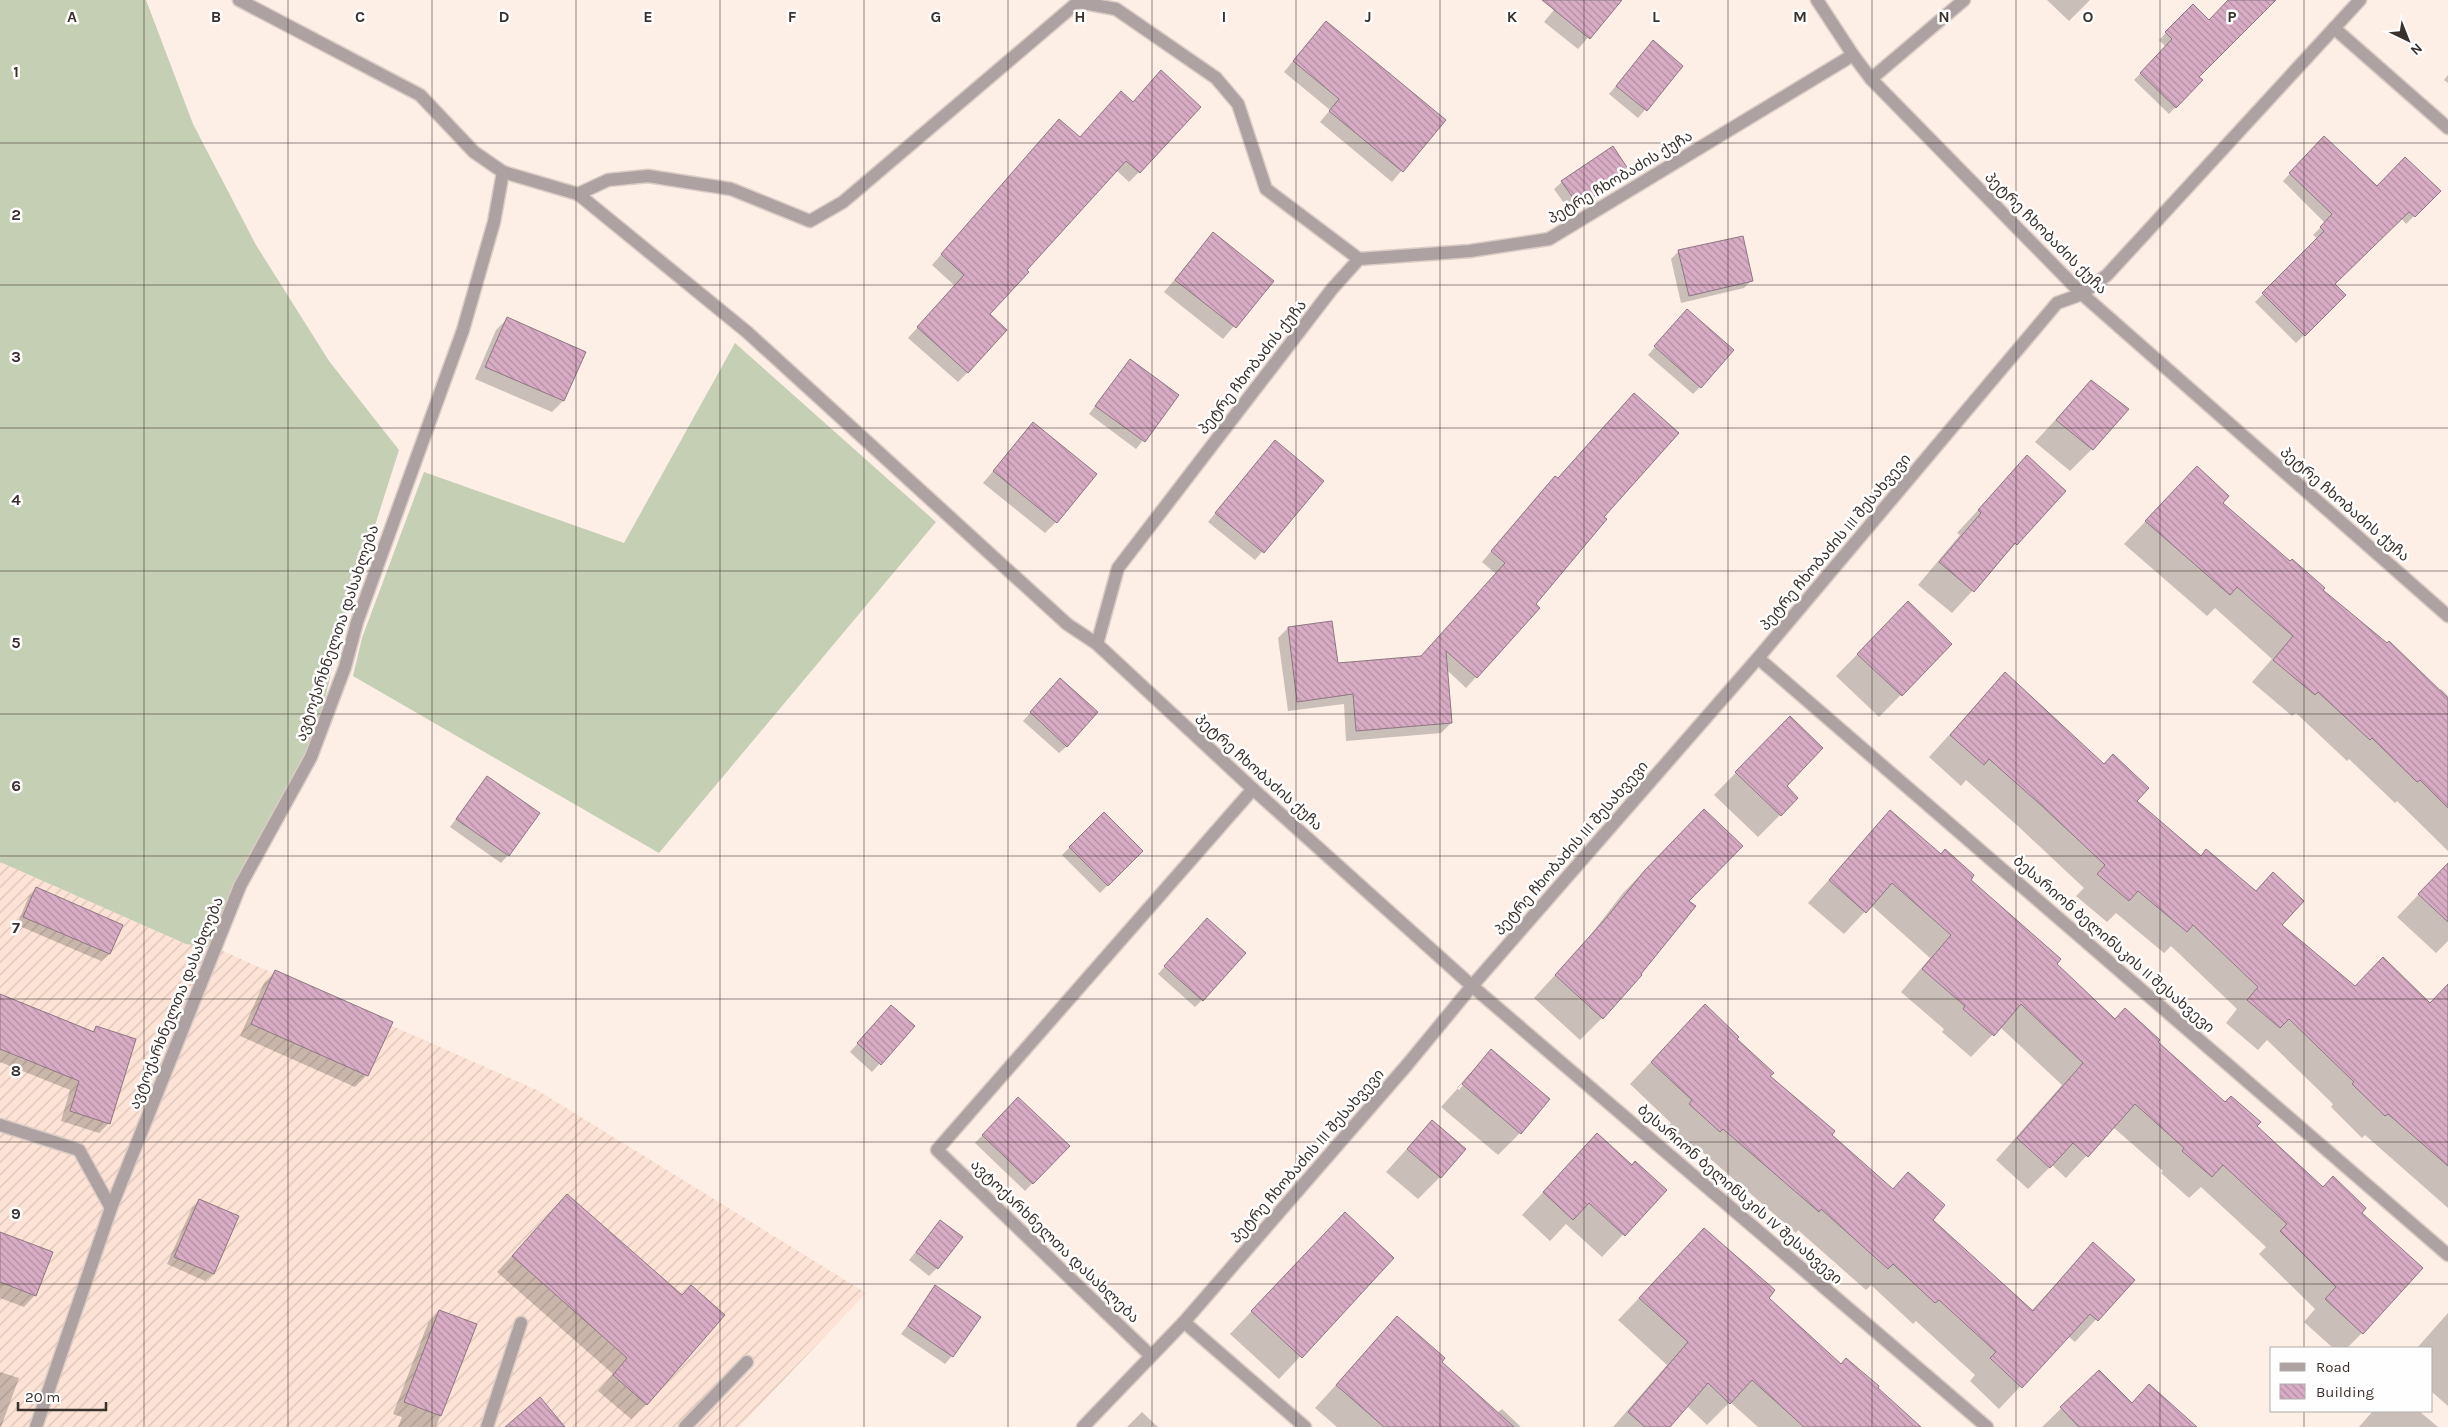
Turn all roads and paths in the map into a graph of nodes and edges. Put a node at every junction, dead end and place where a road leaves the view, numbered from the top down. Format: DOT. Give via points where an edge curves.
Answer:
graph roads {
  1 [pos="239,0"];
  2 [pos="1817,0"];
  3 [pos="1964,0"];
  4 [pos="2360,0"];
  5 [pos="1079,1"];
  6 [pos="2334,28"];
  7 [pos="1853,55"];
  8 [pos="1871,78"];
  9 [pos="2448,128"];
  10 [pos="503,172"];
  11 [pos="578,194"];
  12 [pos="1359,259"];
  13 [pos="2082,294"];
  14 [pos="2448,616"];
  15 [pos="1097,644"];
  16 [pos="1758,658"];
  17 [pos="1253,789"];
  18 [pos="1472,986"];
  19 [pos="0,1125"];
  20 [pos="110,1208"];
  21 [pos="2448,1255"];
  22 [pos="1184,1322"];
  23 [pos="521,1323"];
  24 [pos="1150,1355"];
  25 [pos="746,1362"];
  26 [pos="36,1427"];
  27 [pos="487,1427"];
  28 [pos="685,1427"];
  29 [pos="1082,1427"];
  30 [pos="1305,1427"];
  31 [pos="1987,1427"];
  1 -- 10 [label="street" via="420,95 474,152"];
  2 -- 7 [label="street"];
  3 -- 8 [label="street"];
  4 -- 6 [label="street, პეტრე ჩხობაძის III შესახვევი"];
  5 -- 11 [label="street" via="843,202 810,221 731,189 648,176 608,180"];
  5 -- 12 [label="street" via="1116,9 1216,78 1238,104 1266,189"];
  6 -- 9 [label="street"];
  6 -- 13 [label="street, პეტრე ჩხობაძის III შესახვევი" via="2107,275"];
  7 -- 8 [label="street, პეტრე ჩხობაძის ქუჩა"];
  7 -- 12 [label="street, პეტრე ჩხობაძის ქუჩა" via="1550,239 1470,251"];
  8 -- 13 [label="street, პეტრე ჩხობაძის ქუჩა"];
  10 -- 11 [label="street"];
  10 -- 20 [label="street, ავტოქარხნელთა დასახლება" via="494,222 464,330 311,757 240,886"];
  11 -- 15 [label="street" via="747,332 959,527 1068,624"];
  12 -- 15 [label="street, პეტრე ჩხობაძის ქუჩა" via="1332,289 1118,568"];
  13 -- 14 [label="street, პეტრე ჩხობაძის ქუჩა"];
  13 -- 16 [label="street, პეტრე ჩხობაძის III შესახვევი" via="2057,303"];
  15 -- 17 [label="street, პეტრე ჩხობაძის ქუჩა"];
  16 -- 18 [label="street, პეტრე ჩხობაძის III შესახვევი"];
  16 -- 21 [label="street, ბესარიონ ბელინსკის II შესახვევი"];
  17 -- 18 [label="street, პეტრე ჩხობაძის ქუჩა"];
  17 -- 24 [label="street, ავტოქარხნელთა დასახლება" via="938,1150"];
  18 -- 22 [label="street, პეტრე ჩხობაძის III შესახვევი"];
  18 -- 31 [label="street, ბესარიონ ბელინსკის IV შესახვევი"];
  19 -- 20 [label="street" via="79,1150"];
  20 -- 26 [label="street, ავტოქარხნელთა დასახლება"];
  22 -- 24 [label="street, პეტრე ჩხობაძის III შესახვევი"];
  22 -- 30 [label="street"];
  23 -- 27 [label="street"];
  24 -- 29 [label="street, პეტრე ჩხობაძის III შესახვევი"];
  25 -- 28 [label="street"];
}
